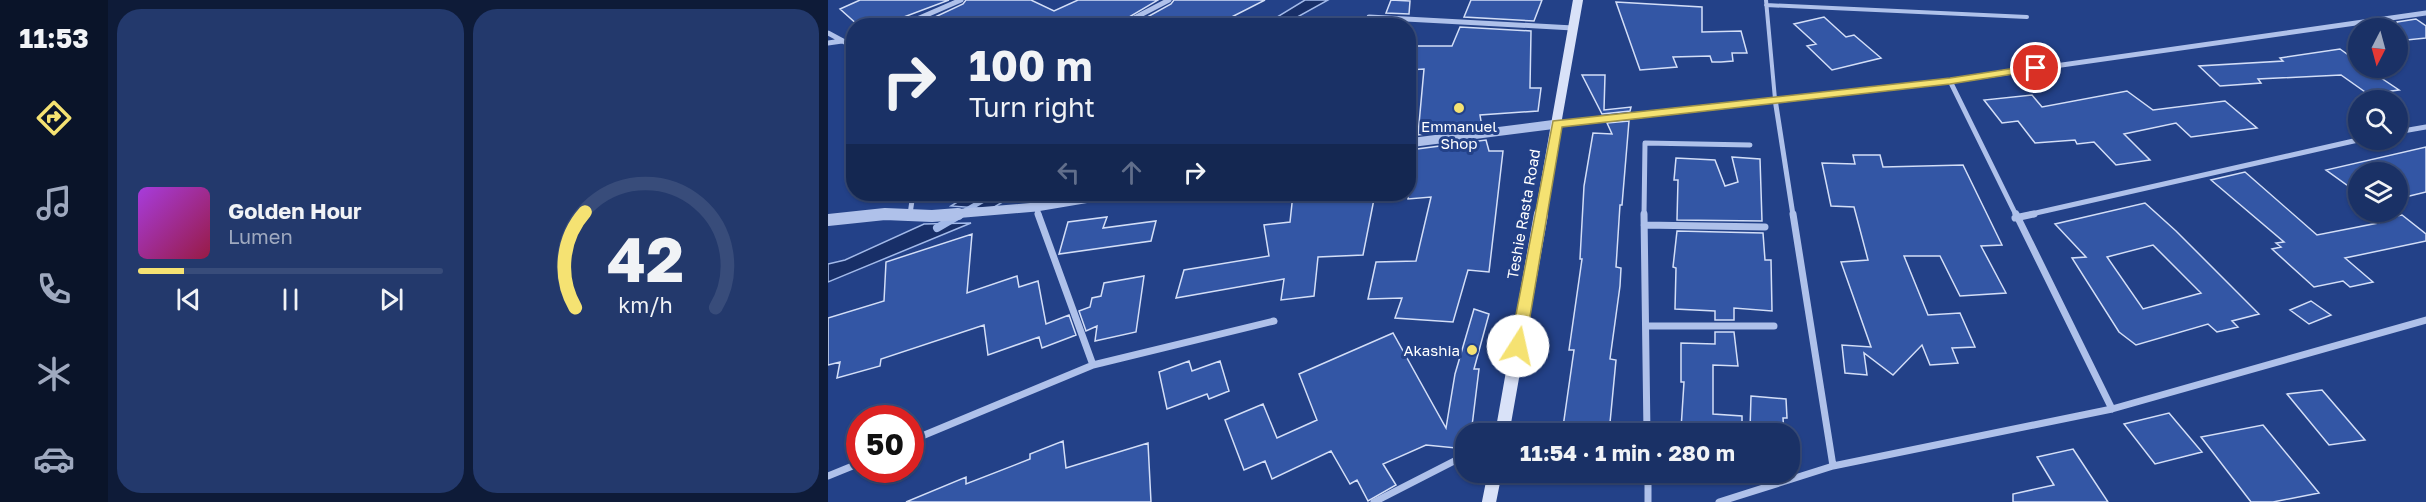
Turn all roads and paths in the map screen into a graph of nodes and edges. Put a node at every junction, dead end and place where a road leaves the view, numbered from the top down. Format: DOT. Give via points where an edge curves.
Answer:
graph roads {
  1 [pos="961,0"];
  2 [pos="1169,0"];
  3 [pos="1578,0"];
  4 [pos="1766,2"];
  5 [pos="2426,13"];
  6 [pos="1369,17"];
  7 [pos="2027,17"];
  8 [pos="919,18"];
  9 [pos="1134,18"];
  10 [pos="1388,18"];
  11 [pos="1416,20"];
  12 [pos="1573,28"];
  13 [pos="828,33"];
  14 [pos="843,40"];
  15 [pos="846,42"];
  16 [pos="828,43"];
  17 [pos="1950,81"];
  18 [pos="1775,99"];
  19 [pos="1557,124"];
  20 [pos="2426,127"];
  21 [pos="2408,130"];
  22 [pos="1416,142"];
  23 [pos="2348,142"];
  24 [pos="1750,146"];
  25 [pos="912,201"];
  26 [pos="1072,201"];
  27 [pos="1036,207"];
  28 [pos="910,214"];
  29 [pos="2015,218"];
  30 [pos="828,220"];
  31 [pos="1644,225"];
  32 [pos="1765,227"];
  33 [pos="2426,320"];
  34 [pos="1274,321"];
  35 [pos="1646,326"];
  36 [pos="1774,326"];
  37 [pos="1093,364"];
  38 [pos="2112,408"];
  39 [pos="1504,423"];
  40 [pos="1647,423"];
  41 [pos="924,435"];
  42 [pos="1455,461"];
  43 [pos="1833,466"];
  44 [pos="846,468"];
  45 [pos="828,476"];
  46 [pos="1493,483"];
  47 [pos="1648,483"];
  48 [pos="1374,502"];
  49 [pos="1489,502"];
  50 [pos="1648,502"];
  51 [pos="1719,502"];
  1 -- 8 [label="street"];
  2 -- 9 [label="street"];
  3 -- 12 [label="main road, Teshie Rasta Road"];
  4 -- 7 [label="lane"];
  4 -- 18 [label="lane"];
  5 -- 17 [label="street"];
  6 -- 10 [label="street"];
  11 -- 12 [label="street"];
  12 -- 19 [label="main road, Teshie Rasta Road"];
  13 -- 14 [label="street"];
  14 -- 15 [label="street"];
  14 -- 16 [label="street"];
  17 -- 18 [label="street"];
  17 -- 29 [label="street"];
  18 -- 19 [label="street"];
  18 -- 43 [label="street"];
  19 -- 22 [label="street"];
  19 -- 39 [label="main road, Teshie Rasta Road"];
  20 -- 21 [label="street"];
  23 -- 29 [label="street"];
  24 -- 31 [label="street" via="1645,143"];
  25 -- 28 [label="street"];
  26 -- 27 [label="street"];
  27 -- 28 [label="street" via="932,216"];
  27 -- 37 [label="street"];
  28 -- 30 [label="street"];
  29 -- 38 [label="street"];
  31 -- 32 [label="street"];
  31 -- 35 [label="street"];
  33 -- 38 [label="street"];
  34 -- 37 [label="street"];
  35 -- 36 [label="street"];
  35 -- 40 [label="street"];
  37 -- 41 [label="street"];
  38 -- 43 [label="street"];
  42 -- 48 [label="street"];
  43 -- 51 [label="street"];
  44 -- 45 [label="street"];
  46 -- 49 [label="main road"];
  47 -- 50 [label="street"];
}
